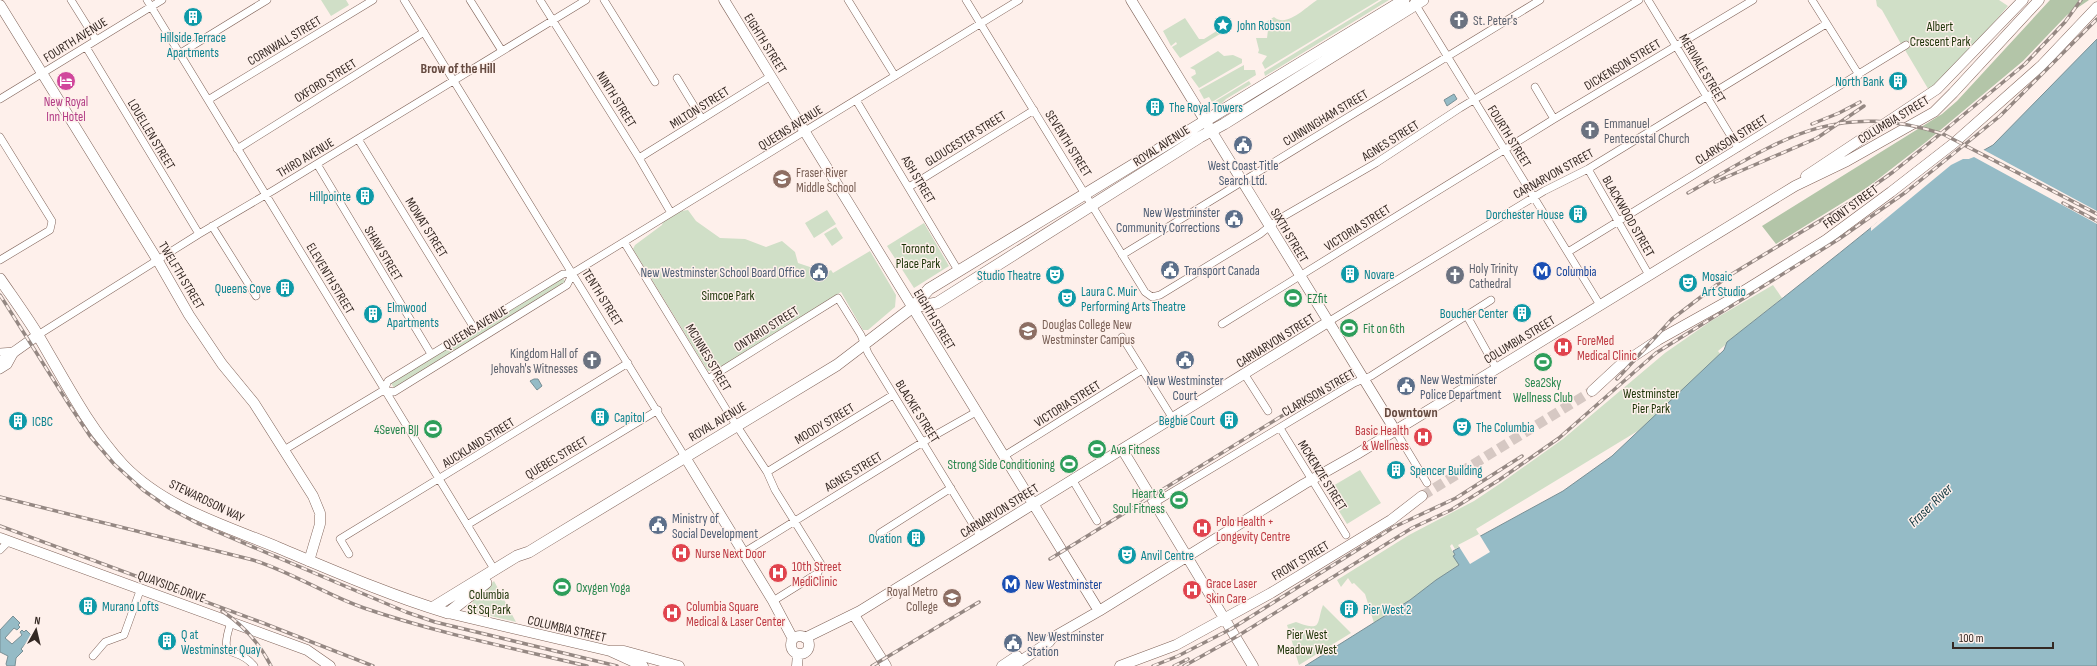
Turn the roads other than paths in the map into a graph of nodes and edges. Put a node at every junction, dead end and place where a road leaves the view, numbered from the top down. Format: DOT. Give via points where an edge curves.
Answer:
graph roads {
  1 [pos="72,0"];
  2 [pos="146,0"];
  3 [pos="162,0"];
  4 [pos="267,0"];
  5 [pos="373,0"];
  6 [pos="404,0"];
  7 [pos="470,0"];
  8 [pos="540,0"];
  9 [pos="586,0"];
  10 [pos="604,0"];
  11 [pos="724,0"];
  12 [pos="848,0"];
  13 [pos="966,0"];
  14 [pos="1019,0"];
  15 [pos="1131,0"];
  16 [pos="1404,0"];
  17 [pos="1540,0"];
  18 [pos="1639,0"];
  19 [pos="1648,0"];
  20 [pos="1753,0"];
  21 [pos="1812,0"];
  22 [pos="2023,0"];
  23 [pos="2039,0"];
  24 [pos="1417,2"];
  25 [pos="0,5"];
  26 [pos="151,7"];
  27 [pos="2097,7"];
  28 [pos="552,20"];
  29 [pos="981,23"];
  30 [pos="1826,24"];
  31 [pos="424,32"];
  32 [pos="96,40"];
  33 [pos="1906,45"];
  34 [pos="1675,46"];
  35 [pos="86,47"];
  36 [pos="502,51"];
  37 [pos="179,54"];
  38 [pos="1447,56"];
  39 [pos="42,73"];
  40 [pos="1859,75"];
  41 [pos="771,76"];
  42 [pos="895,76"];
  43 [pos="678,78"];
  44 [pos="454,80"];
  45 [pos="655,82"];
  46 [pos="1536,87"];
  47 [pos="1706,97"];
  48 [pos="0,99"];
  49 [pos="1474,99"];
  50 [pos="208,100"];
  51 [pos="856,100"];
  52 [pos="1034,110"];
  53 [pos="1908,110"];
  54 [pos="702,119"];
  55 [pos="1554,119"];
  56 [pos="1208,126"];
  57 [pos="1902,131"];
  58 [pos="806,132"];
  59 [pos="0,137"];
  60 [pos="358,139"];
  61 [pos="1738,148"];
  62 [pos="237,149"];
  63 [pos="1504,150"];
  64 [pos="639,158"];
  65 [pos="316,164"];
  66 [pos="1588,169"];
  67 [pos="1242,182"];
  68 [pos="1795,186"];
  69 [pos="909,187"];
  70 [pos="1086,194"];
  71 [pos="266,195"];
  72 [pos="1534,197"];
  73 [pos="1092,204"];
  74 [pos="671,213"];
  75 [pos="1619,222"];
  76 [pos="212,226"];
  77 [pos="1269,226"];
  78 [pos="199,234"];
  79 [pos="624,242"];
  80 [pos="1568,252"];
  81 [pos="1122,255"];
  82 [pos="0,260"];
  83 [pos="158,261"];
  84 [pos="959,272"];
  85 [pos="573,274"];
  86 [pos="1648,275"];
  87 [pos="1300,277"];
  88 [pos="0,279"];
  89 [pos="256,296"];
  90 [pos="1152,297"];
  91 [pos="838,298"];
  92 [pos="1491,300"];
  93 [pos="1600,305"];
  94 [pos="913,307"];
  95 [pos="1467,316"];
  96 [pos="1328,322"];
  97 [pos="1222,324"];
  98 [pos="474,328"];
  99 [pos="38,336"];
  100 [pos="1122,337"];
  101 [pos="864,344"];
  102 [pos="431,354"];
  103 [pos="0,361"];
  104 [pos="628,363"];
  105 [pos="1496,368"];
  106 [pos="1142,370"];
  107 [pos="1245,375"];
  108 [pos="708,379"];
  109 [pos="1363,379"];
  110 [pos="384,390"];
  111 [pos="1592,391"];
  112 [pos="893,395"];
  113 [pos="658,410"];
  114 [pos="1268,411"];
  115 [pos="976,412"];
  116 [pos="1173,419"];
  117 [pos="737,426"];
  118 [pos="1280,428"];
  119 [pos="1395,430"];
  120 [pos="923,442"];
  121 [pos="1122,449"];
  122 [pos="284,450"];
  123 [pos="1004,456"];
  124 [pos="685,457"];
  125 [pos="767,472"];
  126 [pos="439,479"];
  127 [pos="1072,479"];
  128 [pos="1311,479"];
  129 [pos="1427,483"];
  130 [pos="951,488"];
  131 [pos="1422,496"];
  132 [pos="1154,502"];
  133 [pos="1033,504"];
  134 [pos="794,520"];
  135 [pos="1097,520"];
  136 [pos="467,525"];
  137 [pos="880,533"];
  138 [pos="1346,535"];
  139 [pos="980,536"];
  140 [pos="4,540"];
  141 [pos="0,550"];
  142 [pos="529,552"];
  143 [pos="744,553"];
  144 [pos="349,554"];
  145 [pos="1188,557"];
  146 [pos="309,561"];
  147 [pos="494,569"];
  148 [pos="140,588"];
  149 [pos="776,605"];
  150 [pos="432,608"];
  151 [pos="1099,611"];
  152 [pos="448,613"];
  153 [pos="854,615"];
  154 [pos="1224,618"];
  155 [pos="231,622"];
  156 [pos="1052,638"];
  157 [pos="801,639"];
  158 [pos="610,651"];
  159 [pos="798,654"];
  160 [pos="1030,654"];
  161 [pos="93,656"];
  162 [pos="254,666"];
  163 [pos="330,666"];
  164 [pos="643,666"];
  165 [pos="679,666"];
  166 [pos="797,666"];
  167 [pos="886,666"];
  168 [pos="1002,666"];
  169 [pos="1013,666"];
  170 [pos="1024,666"];
  171 [pos="1120,666"];
  172 [pos="1253,666"];
  1 -- 32 [label="street"];
  2 -- 26 [label="street, ELEVENTH STREET"];
  3 -- 26 [label="street, FOURTH AVENUE"];
  4 -- 37 [label="street"];
  5 -- 50 [label="street, CORNWALL STREET"];
  6 -- 31 [label="street, TENTH STREET"];
  7 -- 36 [label="street"];
  8 -- 28 [label="street, NINTH STREET"];
  9 -- 28 [label="street, THIRD AVENUE"];
  10 -- 45 [label="street"];
  11 -- 41 [label="street, EIGHTH STREET"];
  12 -- 42 [label="street"];
  13 -- 29 [label="street, SEVENTH STREET"];
  14 -- 29 [label="street, QUEENS AVENUE"];
  15 -- 56 [label="street, SIXTH STREET"];
  16 -- 56 [label="main road, ROYAL AVENUE"];
  17 -- 38 [label="street, CUNNINGHAM STREET"];
  18 -- 49 [label="street, AGNES STREET"];
  19 -- 34 [label="street, MERIVALE STREET"];
  20 -- 34 [label="street, DICKENSON STREET"];
  21 -- 30 [label="street"];
  22 -- 53 [label="street, COLUMBIA STREET" via="1944,83"];
  23 -- 57 [label="street, COLUMBIA STREET" via="1941,105"];
  24 -- 38 [label="street, FOURTH STREET"];
  24 -- 56 [label="main road, ROYAL AVENUE"];
  25 -- 39 [label="street, TWELFTH STREET"];
  26 -- 32 [label="street, FOURTH AVENUE"];
  26 -- 37 [label="street, ELEVENTH STREET"];
  27 -- 111 [label="street, FRONT STREET" via="2042,65 1954,143 1880,201 1826,240 1726,302 1658,340 1619,366"];
  28 -- 36 [label="street, THIRD AVENUE"];
  28 -- 64 [label="street, NINTH STREET"];
  29 -- 42 [label="street, QUEENS AVENUE"];
  29 -- 52 [label="street, SEVENTH STREET"];
  30 -- 40 [label="street"];
  30 -- 47 [label="street, CARNARVON STREET"];
  31 -- 44 [label="street, TENTH STREET"];
  31 -- 62 [label="street, OXFORD STREET"];
  32 -- 35 [label="street, FOURTH AVENUE"];
  33 -- 40 [label="street, CLARKSON STREET"];
  34 -- 47 [label="street, MERIVALE STREET"];
  34 -- 55 [label="street, DICKENSON STREET"];
  35 -- 39 [label="street, FOURTH AVENUE"];
  35 -- 78 [label="street, LOUELLEN STREET"];
  36 -- 44 [label="street, THIRD AVENUE"];
  37 -- 50 [label="street, ELEVENTH STREET"];
  38 -- 49 [label="street, FOURTH STREET"];
  38 -- 67 [label="street, CUNNINGHAM STREET"];
  39 -- 48 [label="street, FOURTH AVENUE"];
  39 -- 83 [label="street, TWELFTH STREET"];
  40 -- 61 [label="street, CLARKSON STREET"];
  41 -- 54 [label="street, MILTON STREET"];
  41 -- 58 [label="street, EIGHTH STREET"];
  42 -- 51 [label="street, QUEENS AVENUE"];
  43 -- 54 [label="street"];
  44 -- 60 [label="street, THIRD AVENUE"];
  44 -- 85 [label="street, TENTH STREET"];
  46 -- 55 [label="street"];
  47 -- 61 [label="street, MERIVALE STREET"];
  47 -- 66 [label="street, CARNARVON STREET"];
  49 -- 63 [label="street, FOURTH STREET"];
  49 -- 77 [label="street, AGNES STREET" via="1376,163"];
  50 -- 62 [label="street, ELEVENTH STREET"];
  51 -- 58 [label="street, QUEENS AVENUE"];
  51 -- 69 [label="street, ASH STREET"];
  52 -- 69 [label="street, GLOUCESTER STREET"];
  52 -- 70 [label="street, SEVENTH STREET"];
  53 -- 57 [label="street" via="1914,119"];
  53 -- 68 [label="street, COLUMBIA STREET" via="1807,175"];
  54 -- 64 [label="street, MILTON STREET"];
  55 -- 63 [label="street, DICKENSON STREET"];
  56 -- 67 [label="street, SIXTH STREET"];
  56 -- 70 [label="main road, ROYAL AVENUE"];
  56 -- 73 [label="main road, ROYAL AVENUE"];
  57 -- 68 [label="street, COLUMBIA STREET"];
  58 -- 74 [label="street, QUEENS AVENUE"];
  58 -- 94 [label="street, EIGHTH STREET"];
  59 -- 82 [label="street" via="52,221 52,226 50,230"];
  60 -- 65 [label="street, THIRD AVENUE"];
  60 -- 98 [label="street, MOWAT STREET"];
  61 -- 75 [label="street, CLARKSON STREET"];
  62 -- 71 [label="street, ELEVENTH STREET"];
  63 -- 72 [label="street, FOURTH STREET"];
  63 -- 87 [label="street, VICTORIA STREET"];
  64 -- 74 [label="street, NINTH STREET"];
  65 -- 71 [label="street, THIRD AVENUE"];
  65 -- 102 [label="street, SHAW STREET"];
  66 -- 72 [label="street, CARNARVON STREET"];
  66 -- 75 [label="street, BLACKWOOD STREET"];
  67 -- 77 [label="street, SIXTH STREET"];
  67 -- 81 [label="street, CUNNINGHAM STREET"];
  68 -- 86 [label="street, COLUMBIA STREET"];
  69 -- 84 [label="street, ASH STREET"];
  70 -- 73 [label="street, SEVENTH STREET"];
  70 -- 84 [label="main road, ROYAL AVENUE"];
  71 -- 76 [label="street, THIRD AVENUE"];
  71 -- 110 [label="street, ELEVENTH STREET"];
  72 -- 80 [label="street, FOURTH STREET"];
  72 -- 96 [label="street, CARNARVON STREET"];
  73 -- 81 [label="street, SEVENTH STREET"];
  73 -- 94 [label="main road, ROYAL AVENUE" via="937,303"];
  74 -- 79 [label="street, QUEENS AVENUE"];
  75 -- 80 [label="street, CLARKSON STREET"];
  75 -- 86 [label="street, BLACKWOOD STREET"];
  76 -- 78 [label="street, THIRD AVENUE"];
  76 -- 89 [label="street"];
  77 -- 87 [label="street, SIXTH STREET"];
  77 -- 90 [label="street, AGNES STREET" via="1160,295"];
  78 -- 83 [label="street, THIRD AVENUE"];
  79 -- 85 [label="street, QUEENS AVENUE"];
  79 -- 108 [label="street, MCINNES STREET"];
  80 -- 93 [label="street, FOURTH STREET"];
  81 -- 90 [label="street, SEVENTH STREET" via="1145,292"];
  83 -- 99 [label="street, THIRD AVENUE"];
  83 -- 122 [label="street, TWELFTH STREET" via="222,364 254,403"];
  84 -- 94 [label="main road, ROYAL AVENUE" via="929,289"];
  85 -- 98 [label="street, QUEENS AVENUE" via="563,274"];
  85 -- 104 [label="street, TENTH STREET"];
  85 -- 110 [label="street, QUEENS AVENUE" via="567,285 394,392"];
  86 -- 93 [label="street, COLUMBIA STREET"];
  87 -- 96 [label="street, SIXTH STREET"];
  87 -- 97 [label="street, VICTORIA STREET"];
  88 -- 99 [label="main road, STEWARDSON WAY"];
  91 -- 101 [label="street, BLACKIE STREET"];
  91 -- 108 [label="street, ONTARIO STREET"];
  92 -- 95 [label="street, CLARKSON STREET"];
  93 -- 105 [label="street, COLUMBIA STREET"];
  94 -- 101 [label="main road, ROYAL AVENUE"];
  94 -- 115 [label="street, EIGHTH STREET"];
  95 -- 105 [label="street"];
  95 -- 109 [label="street, CLARKSON STREET" via="1372,376"];
  96 -- 107 [label="street, CARNARVON STREET"];
  96 -- 109 [label="street, SIXTH STREET"];
  98 -- 102 [label="street, QUEENS AVENUE"];
  99 -- 103 [label="street"];
  99 -- 146 [label="main road, STEWARDSON WAY" via="102,440 124,466 148,486 203,517"];
  100 -- 106 [label="street"];
  101 -- 112 [label="street, BLACKIE STREET"];
  101 -- 117 [label="main road, ROYAL AVENUE" via="837,365"];
  102 -- 110 [label="street, QUEENS AVENUE" via="388,381"];
  104 -- 113 [label="street, TENTH STREET"];
  104 -- 126 [label="street, AUCKLAND STREET"];
  105 -- 119 [label="street, COLUMBIA STREET"];
  106 -- 116 [label="street"];
  106 -- 123 [label="street, VICTORIA STREET"];
  107 -- 114 [label="street"];
  107 -- 116 [label="street, CARNARVON STREET"];
  108 -- 117 [label="street, MCINNES STREET"];
  109 -- 118 [label="street, CLARKSON STREET"];
  109 -- 119 [label="street, SIXTH STREET"];
  110 -- 122 [label="street, QUEENS AVENUE"];
  110 -- 126 [label="street, ELEVENTH STREET"];
  112 -- 120 [label="street, BLACKIE STREET"];
  112 -- 125 [label="street, MOODY STREET"];
  113 -- 124 [label="street, TENTH STREET"];
  113 -- 136 [label="street, QUEBEC STREET"];
  115 -- 120 [label="street, AGNES STREET"];
  115 -- 123 [label="street, EIGHTH STREET"];
  116 -- 121 [label="street, CARNARVON STREET"];
  117 -- 124 [label="main road, ROYAL AVENUE"];
  117 -- 125 [label="street, MCINNES STREET"];
  118 -- 128 [label="street, MCKENZIE STREET"];
  118 -- 132 [label="street, CLARKSON STREET"];
  119 -- 128 [label="street, COLUMBIA STREET"];
  119 -- 129 [label="street, SIXTH STREET"];
  120 -- 130 [label="street, BLACKIE STREET"];
  120 -- 134 [label="street, AGNES STREET"];
  121 -- 127 [label="street, CARNARVON STREET"];
  121 -- 132 [label="street"];
  122 -- 146 [label="street, TWELFTH STREET" via="313,496 320,513 318,535"];
  123 -- 133 [label="street, EIGHTH STREET"];
  124 -- 142 [label="main road, ROYAL AVENUE"];
  124 -- 143 [label="street, TENTH STREET"];
  125 -- 134 [label="street, MCINNES STREET"];
  126 -- 136 [label="street, ELEVENTH STREET"];
  126 -- 144 [label="street, AUCKLAND STREET" via="340,539"];
  127 -- 133 [label="street, CARNARVON STREET"];
  127 -- 135 [label="street"];
  128 -- 138 [label="street, MCKENZIE STREET"];
  128 -- 145 [label="street, COLUMBIA STREET"];
  130 -- 137 [label="street"];
  130 -- 139 [label="street, BLACKIE STREET"];
  131 -- 154 [label="street, FRONT STREET" via="1391,520 1271,593"];
  132 -- 145 [label="street"];
  133 -- 139 [label="street, CARNARVON STREET"];
  133 -- 151 [label="street, EIGHTH STREET"];
  134 -- 143 [label="street, AGNES STREET"];
  134 -- 149 [label="street, MCINNES STREET" via="822,567 818,573"];
  136 -- 147 [label="street, ELEVENTH STREET"];
  139 -- 153 [label="street, CARNARVON STREET"];
  140 -- 141 [label="street"];
  140 -- 148 [label="street, QUAYSIDE DRIVE"];
  142 -- 147 [label="main road, ROYAL AVENUE"];
  142 -- 152 [label="main road, ROYAL AVENUE" via="521,562 479,587"];
  143 -- 149 [label="street, TENTH STREET"];
  145 -- 151 [label="street, COLUMBIA STREET"];
  145 -- 154 [label="street"];
  146 -- 150 [label="main road, STEWARDSON WAY"];
  147 -- 150 [label="main road, ROYAL AVENUE"];
  148 -- 155 [label="street, QUAYSIDE DRIVE"];
  148 -- 161 [label="street" via="124,635 105,642"];
  149 -- 157 [label="street, TENTH STREET"];
  150 -- 152 [label="main road, STEWARDSON WAY"];
  151 -- 156 [label="street, COLUMBIA STREET"];
  152 -- 158 [label="street, COLUMBIA STREET"];
  153 -- 157 [label="street, CARNARVON STREET" via="842,621 839,626"];
  153 -- 167 [label="street"];
  154 -- 171 [label="street, FRONT STREET" via="1176,645"];
  154 -- 172 [label="street"];
  155 -- 162 [label="street" via="226,635 229,651 243,657"];
  155 -- 163 [label="street, QUAYSIDE DRIVE" via="307,650"];
  156 -- 160 [label="street, COLUMBIA STREET"];
  156 -- 168 [label="street, COLUMBIA STREET" via="1046,638"];
  157 -- 159 [label="street, TENTH STREET" via="792,649"];
  157 -- 159 [label="street, CARNARVON STREET" via="807,651"];
  158 -- 164 [label="street, COLUMBIA STREET"];
  158 -- 165 [label="street, COLUMBIA STREET" via="624,650"];
  159 -- 166 [label="street"];
  160 -- 169 [label="street, COLUMBIA STREET"];
  160 -- 170 [label="street"];
}
